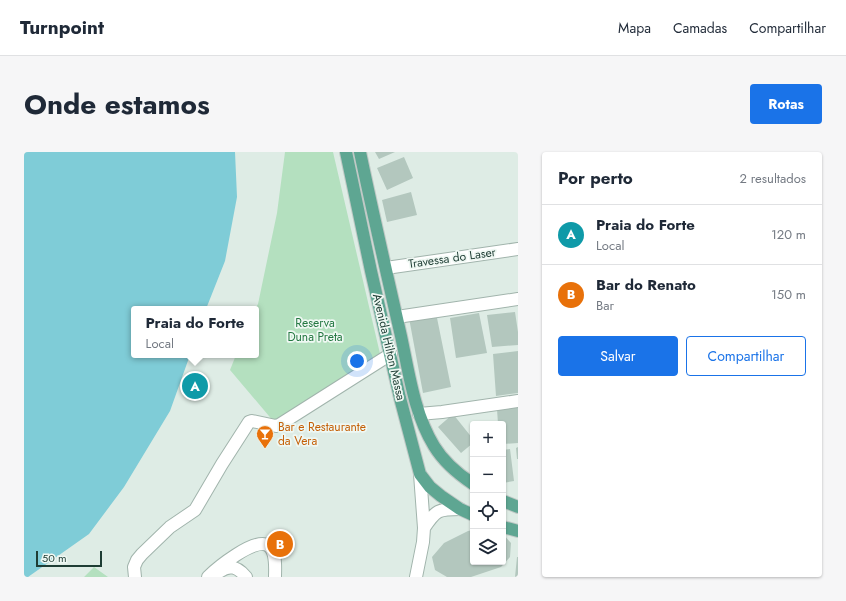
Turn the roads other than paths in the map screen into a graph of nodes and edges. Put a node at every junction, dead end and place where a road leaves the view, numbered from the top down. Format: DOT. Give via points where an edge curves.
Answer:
graph roads {
  1 [pos="346,152"];
  2 [pos="360,152"];
  3 [pos="518,249"];
  4 [pos="386,268"];
  5 [pos="518,299"];
  6 [pos="397,317"];
  7 [pos="391,354"];
  8 [pos="518,401"];
  9 [pos="419,414"];
  10 [pos="434,445"];
  11 [pos="415,454"];
  12 [pos="420,474"];
  13 [pos="470,482"];
  14 [pos="506,502"];
  15 [pos="518,507"];
  16 [pos="460,509"];
  17 [pos="470,514"];
  18 [pos="424,528"];
  19 [pos="506,528"];
  20 [pos="518,531"];
  21 [pos="135,577"];
  22 [pos="208,577"];
  23 [pos="214,577"];
  24 [pos="246,577"];
  25 [pos="275,577"];
  26 [pos="416,577"];
  1 -- 7 [label="main road, Avenida Hilton Massa"];
  2 -- 4 [label="main road, Avenida Hilton Massa"];
  3 -- 4 [label="street, Travessa do Laser"];
  4 -- 6 [label="main road, Avenida Hilton Massa"];
  5 -- 6 [label="street"];
  6 -- 9 [label="main road, Avenida Hilton Massa"];
  7 -- 11 [label="main road, Avenida Hilton Massa"];
  7 -- 21 [label="street" via="279,425 252,420 249,422 195,510 170,527 142,554 134,567"];
  8 -- 9 [label="street"];
  9 -- 10 [label="main road, Avenida Hilton Massa"];
  10 -- 11 [label="main road"];
  10 -- 13 [label="main road, Avenida Hilton Massa" via="441,456"];
  11 -- 12 [label="main road, Avenida Hilton Massa"];
  12 -- 16 [label="main road, Avenida Hilton Massa" via="430,487"];
  12 -- 18 [label="street"];
  14 -- 15 [label="main road"];
  16 -- 17 [label="main road, Avenida Hilton Massa"];
  16 -- 18 [label="street" via="436,512"];
  18 -- 26 [label="street"];
  19 -- 20 [label="main road"];
  22 -- 25 [label="street" via="246,549 262,543 272,550 276,563"];
  23 -- 24 [label="street" via="223,569 230,567 236,568"];
}
